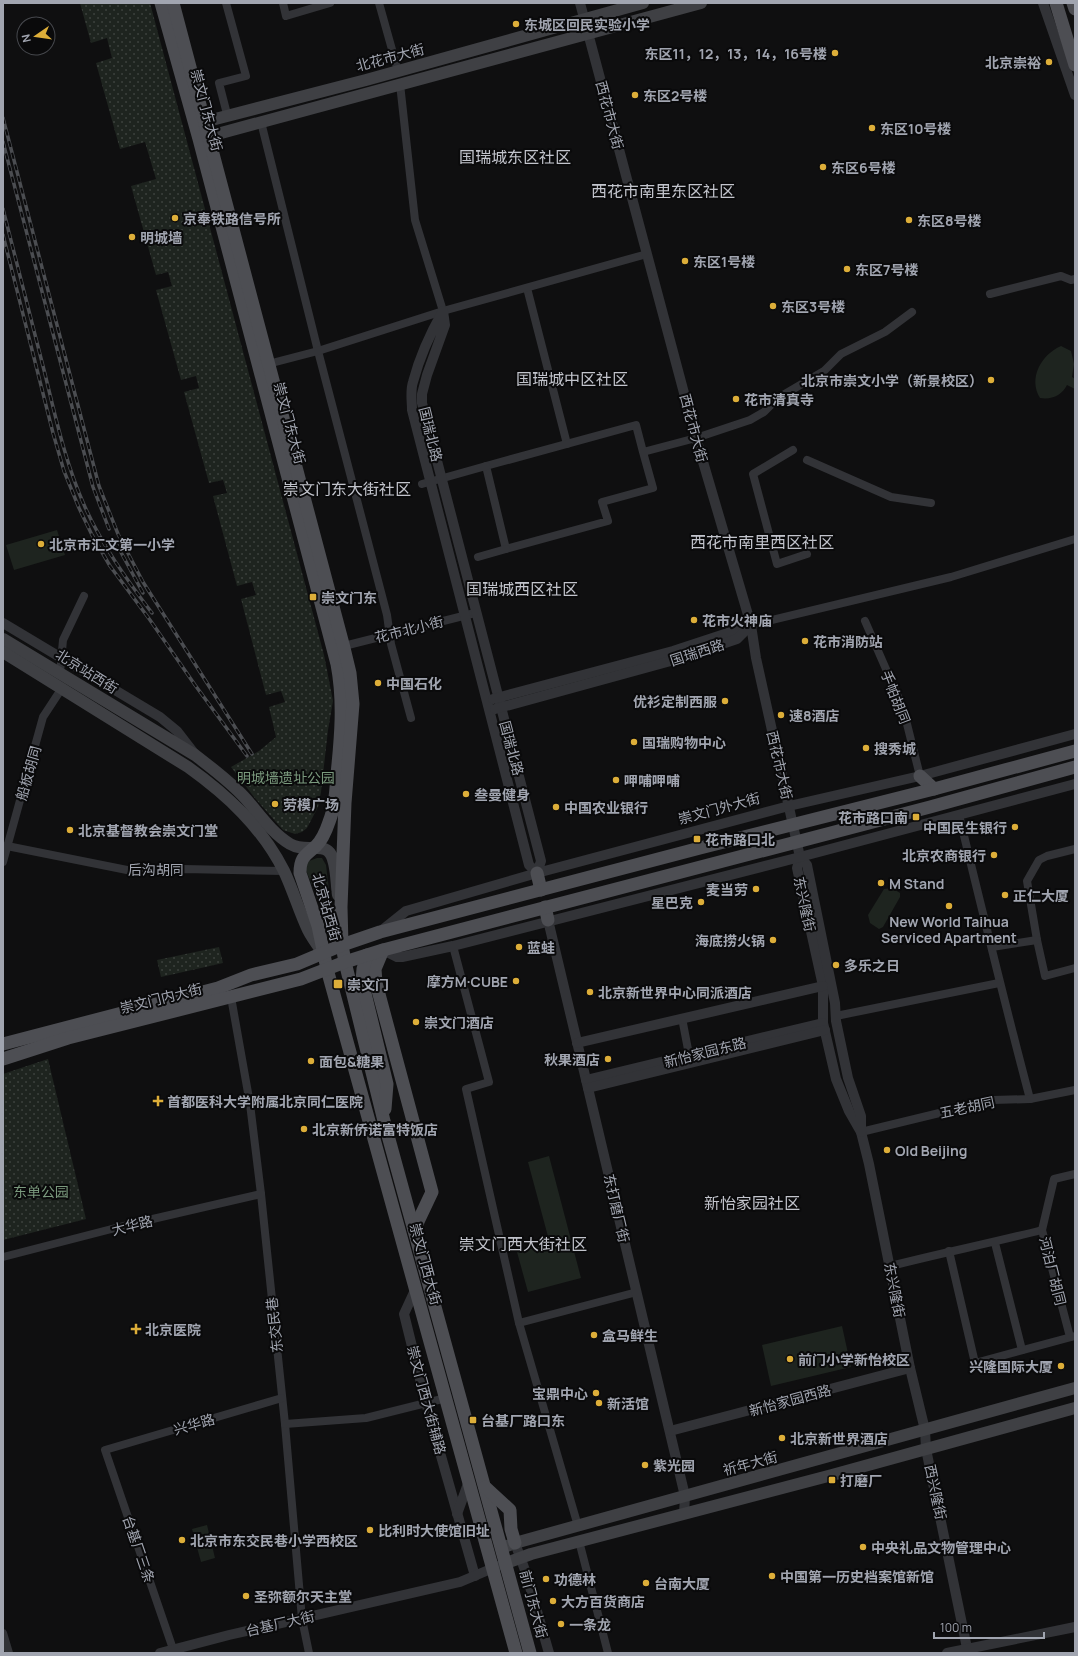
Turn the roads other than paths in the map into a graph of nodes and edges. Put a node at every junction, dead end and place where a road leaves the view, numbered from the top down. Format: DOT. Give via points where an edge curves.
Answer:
graph roads {
  1 [pos="161,3"];
  2 [pos="173,3"];
  3 [pos="226,3"];
  4 [pos="283,3"];
  5 [pos="330,3"];
  6 [pos="379,3"];
  7 [pos="580,3"];
  8 [pos="643,3"];
  9 [pos="701,3"];
  10 [pos="1043,3"];
  11 [pos="1056,3"];
  12 [pos="1073,3"];
  13 [pos="1075,9"];
  14 [pos="584,20"];
  15 [pos="588,33"];
  16 [pos="1075,65"];
  17 [pos="398,71"];
  18 [pos="400,84"];
  19 [pos="1075,95"];
  20 [pos="228,114"];
  21 [pos="261,122"];
  22 [pos="199,123"];
  23 [pos="203,137"];
  24 [pos="648,254"];
  25 [pos="1075,279"];
  26 [pos="527,288"];
  27 [pos="990,294"];
  28 [pos="444,311"];
  29 [pos="912,312"];
  30 [pos="318,351"];
  31 [pos="268,364"];
  32 [pos="696,438"];
  33 [pos="567,444"];
  34 [pos="793,450"];
  35 [pos="643,452"];
  36 [pos="807,460"];
  37 [pos="486,466"];
  38 [pos="442,478"];
  39 [pos="426,483"];
  40 [pos="931,503"];
  41 [pos="1075,539"];
  42 [pos="506,549"];
  43 [pos="807,554"];
  44 [pos="478,557"];
  45 [pos="84,596"];
  46 [pos="475,613"];
  47 [pos="464,615"];
  48 [pos="865,621"];
  49 [pos="3,623"];
  50 [pos="751,625"];
  51 [pos="390,633"];
  52 [pos="3,639"];
  53 [pos="344,646"];
  54 [pos="3,652"];
  55 [pos="61,658"];
  56 [pos="60,673"];
  57 [pos="62,688"];
  58 [pos="500,702"];
  59 [pos="488,706"];
  60 [pos="411,718"];
  61 [pos="1075,734"];
  62 [pos="1075,750"];
  63 [pos="195,755"];
  64 [pos="1075,767"];
  65 [pos="920,776"];
  66 [pos="1075,784"];
  67 [pos="934,789"];
  68 [pos="789,806"];
  69 [pos="959,815"];
  70 [pos="793,824"];
  71 [pos="796,841"];
  72 [pos="5,846"];
  73 [pos="312,848"];
  74 [pos="1075,849"];
  75 [pos="800,857"];
  76 [pos="3,862"];
  77 [pos="284,872"];
  78 [pos="537,873"];
  79 [pos="541,890"];
  80 [pos="340,907"];
  81 [pos="545,907"];
  82 [pos="548,920"];
  83 [pos="380,932"];
  84 [pos="1037,940"];
  85 [pos="342,945"];
  86 [pos="453,946"];
  87 [pos="992,947"];
  88 [pos="383,950"];
  89 [pos="323,953"];
  90 [pos="367,955"];
  91 [pos="345,962"];
  92 [pos="1075,968"];
  93 [pos="328,969"];
  94 [pos="999,983"];
  95 [pos="823,986"];
  96 [pos="231,998"];
  97 [pos="836,1016"];
  98 [pos="682,1018"];
  99 [pos="824,1026"];
  100 [pos="578,1043"];
  101 [pos="3,1044"];
  102 [pos="3,1058"];
  103 [pos="690,1059"];
  104 [pos="587,1084"];
  105 [pos="1075,1090"];
  106 [pos="1030,1099"];
  107 [pos="384,1121"];
  108 [pos="861,1132"];
  109 [pos="1075,1174"];
  110 [pos="261,1194"];
  111 [pos="414,1230"];
  112 [pos="1042,1230"];
  113 [pos="995,1243"];
  114 [pos="949,1251"];
  115 [pos="3,1257"];
  116 [pos="890,1266"];
  117 [pos="416,1288"];
  118 [pos="637,1292"];
  119 [pos="520,1323"];
  120 [pos="1072,1336"];
  121 [pos="1022,1350"];
  122 [pos="910,1368"];
  123 [pos="1075,1388"];
  124 [pos="282,1398"];
  125 [pos="446,1398"];
  126 [pos="426,1403"];
  127 [pos="1075,1408"];
  128 [pos="285,1424"];
  129 [pos="924,1430"];
  130 [pos="670,1431"];
  131 [pos="926,1449"];
  132 [pos="105,1450"];
  133 [pos="469,1481"];
  134 [pos="485,1487"];
  135 [pos="685,1496"];
  136 [pos="458,1514"];
  137 [pos="684,1514"];
  138 [pos="578,1526"];
  139 [pos="579,1541"];
  140 [pos="515,1543"];
  141 [pos="502,1548"];
  142 [pos="520,1557"];
  143 [pos="506,1562"];
  144 [pos="493,1568"];
  145 [pos="476,1576"];
  146 [pos="302,1619"];
  147 [pos="1075,1627"];
  148 [pos="3,1633"];
  149 [pos="173,1649"];
  150 [pos="967,1651"];
  151 [pos="9,1653"];
  152 [pos="160,1653"];
  153 [pos="309,1653"];
  154 [pos="516,1653"];
  155 [pos="530,1653"];
  156 [pos="549,1653"];
  157 [pos="608,1653"];
  158 [pos="947,1653"];
  1 -- 22 [label="main road, 崇文门东大街"];
  2 -- 22 [label="main road, 崇文门东大街"];
  3 -- 20 [label="street" via="246,76 219,83"];
  4 -- 5 [label="street" via="286,16"];
  6 -- 17 [label="street"];
  7 -- 14 [label="street, 西花市大街"];
  8 -- 14 [label="main road, 北花市大街"];
  9 -- 15 [label="main road, 北花市大街"];
  10 -- 19 [label="street"];
  11 -- 16 [label="main road"];
  12 -- 13 [label="main road"];
  14 -- 15 [label="street, 西花市大街"];
  14 -- 17 [label="main road, 北花市大街"];
  15 -- 18 [label="main road, 北花市大街"];
  15 -- 24 [label="street, 西花市大街"];
  17 -- 20 [label="main road, 北花市大街"];
  18 -- 21 [label="main road, 北花市大街"];
  18 -- 28 [label="street" via="415,220"];
  20 -- 22 [label="main road, 北花市大街"];
  21 -- 23 [label="main road, 北花市大街"];
  21 -- 30 [label="street"];
  22 -- 23 [label="main road"];
  23 -- 31 [label="main road, 崇文门东大街"];
  23 -- 73 [label="main road, 崇文门东大街" via="341,684 342,725 334,806 325,832"];
  24 -- 26 [label="street"];
  24 -- 32 [label="street, 西花市大街"];
  25 -- 27 [label="street" via="1061,276"];
  26 -- 28 [label="street"];
  26 -- 33 [label="street"];
  28 -- 30 [label="street"];
  28 -- 38 [label="street, 国瑞北路" via="446,325 422,394 422,403"];
  28 -- 39 [label="street, 国瑞北路" via="433,329 412,383 411,395"];
  29 -- 32 [label="street" via="885,332 841,354 824,371 778,398 764,412 750,420"];
  30 -- 31 [label="street"];
  30 -- 51 [label="street"];
  31 -- 53 [label="main road, 崇文门东大街"];
  32 -- 35 [label="street"];
  32 -- 50 [label="street, 西花市大街"];
  33 -- 35 [label="street" via="636,425"];
  33 -- 37 [label="street"];
  34 -- 43 [label="street" via="753,474 777,564"];
  35 -- 42 [label="street" via="653,488 602,502 608,521"];
  36 -- 40 [label="street" via="891,497"];
  37 -- 38 [label="street"];
  37 -- 42 [label="street"];
  38 -- 39 [label="street"];
  38 -- 58 [label="street, 国瑞北路"];
  39 -- 47 [label="street, 国瑞北路"];
  41 -- 50 [label="street" via="951,577"];
  42 -- 44 [label="street"];
  45 -- 55 [label="street" via="63,640"];
  46 -- 47 [label="street, 花市北小街"];
  47 -- 51 [label="street, 花市北小街"];
  47 -- 59 [label="street, 国瑞北路"];
  48 -- 65 [label="street, 手帕胡同" via="903,708"];
  49 -- 55 [label="street"];
  50 -- 58 [label="street, 国瑞西路" via="737,639 685,656"];
  50 -- 68 [label="street, 西花市大街"];
  51 -- 53 [label="street, 花市北小街"];
  51 -- 60 [label="street"];
  52 -- 56 [label="main road, 北京站西街"];
  53 -- 80 [label="main road, 崇文门东大街" via="353,709"];
  54 -- 57 [label="main road, 北京站西街"];
  55 -- 56 [label="street"];
  55 -- 63 [label="street" via="160,717 177,731"];
  56 -- 63 [label="main road, 北京站西街"];
  57 -- 72 [label="street, 船板胡同" via="43,717"];
  57 -- 77 [label="main road, 北京站西街" via="217,788 252,823"];
  58 -- 59 [label="street, 国瑞西路"];
  58 -- 78 [label="street, 国瑞北路" via="541,861"];
  59 -- 78 [label="street, 国瑞北路" via="529,865"];
  61 -- 65 [label="street, 崇文门外大街"];
  62 -- 67 [label="main road, 崇文门外大街"];
  63 -- 73 [label="main road, 北京站西街" via="224,777 268,826 290,844 303,849"];
  64 -- 71 [label="main road"];
  65 -- 67 [label="main road"];
  65 -- 68 [label="street, 崇文门外大街"];
  66 -- 69 [label="street"];
  67 -- 70 [label="main road, 崇文门外大街"];
  68 -- 70 [label="street, 西花市大街"];
  68 -- 78 [label="street, 崇文门外大街"];
  69 -- 75 [label="street"];
  69 -- 87 [label="street"];
  70 -- 71 [label="street, 西花市大街"];
  70 -- 79 [label="main road, 崇文门外大街"];
  71 -- 75 [label="street, 西花市大街"];
  71 -- 81 [label="main road"];
  72 -- 76 [label="street, 船板胡同"];
  72 -- 77 [label="street, 后沟胡同" via="132,870"];
  73 -- 80 [label="main road, 崇文门东大街" via="328,851 332,856"];
  73 -- 89 [label="main road, 北京站西街" via="303,857 300,873 320,930"];
  74 -- 84 [label="street" via="1039,860 1028,881"];
  75 -- 82 [label="street"];
  75 -- 95 [label="street, 东兴隆街" via="797,868"];
  75 -- 97 [label="street, 东兴隆街" via="807,865"];
  77 -- 89 [label="main road, 北京站西街" via="308,930"];
  78 -- 79 [label="main road"];
  78 -- 83 [label="street, 崇文门外大街" via="406,911"];
  79 -- 83 [label="main road, 崇文门外大街"];
  80 -- 85 [label="main road, 崇文门东大街"];
  81 -- 82 [label="main road"];
  81 -- 88 [label="main road"];
  82 -- 86 [label="street"];
  82 -- 100 [label="street, 东打磨厂街"];
  83 -- 85 [label="main road, 崇文门外大街"];
  84 -- 87 [label="street"];
  84 -- 92 [label="street" via="1045,976"];
  85 -- 89 [label="main road, 崇文门外大街"];
  85 -- 91 [label="main road, 崇文门东大街"];
  86 -- 88 [label="street" via="402,957"];
  86 -- 119 [label="street" via="489,1082 466,1089"];
  87 -- 94 [label="street"];
  88 -- 90 [label="main road"];
  88 -- 111 [label="main road" via="376,969 376,983 432,1192"];
  89 -- 93 [label="main road, 崇文门西大街"];
  89 -- 101 [label="main road, 崇文门内大街" via="297,964 251,975 218,988"];
  90 -- 91 [label="main road"];
  90 -- 107 [label="main road" via="362,981 387,1084"];
  91 -- 93 [label="main road"];
  91 -- 107 [label="main road, 崇文门西大街"];
  93 -- 96 [label="main road, 崇文门内大街"];
  93 -- 117 [label="main road, 崇文门西大街"];
  94 -- 97 [label="street"];
  94 -- 106 [label="street"];
  95 -- 98 [label="street"];
  95 -- 99 [label="street, 东兴隆街"];
  96 -- 102 [label="main road, 崇文门内大街" via="68,1038"];
  96 -- 110 [label="street, 东交民巷" via="250,1104"];
  97 -- 108 [label="street, 东兴隆街" via="848,1078 861,1116"];
  98 -- 100 [label="street"];
  98 -- 103 [label="street"];
  99 -- 103 [label="street, 新怡家园东路"];
  99 -- 108 [label="street, 东兴隆街" via="836,1079"];
  100 -- 104 [label="street, 东打磨厂街"];
  103 -- 104 [label="street, 新怡家园东路"];
  104 -- 118 [label="street, 东打磨厂街"];
  105 -- 106 [label="street, 五老胡同"];
  106 -- 108 [label="street, 五老胡同" via="993,1100"];
  107 -- 111 [label="main road, 崇文门西大街"];
  108 -- 116 [label="street, 东兴隆街"];
  109 -- 112 [label="street, 河泊厂胡同" via="1054,1178"];
  110 -- 115 [label="street, 大华路"];
  110 -- 124 [label="street, 东交民巷"];
  111 -- 134 [label="main road, 崇文门西大街"];
  112 -- 113 [label="street"];
  112 -- 120 [label="street, 河泊厂胡同"];
  113 -- 114 [label="street"];
  113 -- 121 [label="street"];
  114 -- 116 [label="street"];
  114 -- 121 [label="street" via="975,1363"];
  116 -- 122 [label="street, 东兴隆街"];
  117 -- 125 [label="main road, 崇文门西大街"];
  117 -- 126 [label="street, 崇文门西大街辅路" via="404,1314"];
  118 -- 119 [label="street"];
  118 -- 130 [label="street, 东打磨厂街"];
  119 -- 138 [label="street"];
  120 -- 121 [label="street"];
  122 -- 129 [label="street, 东兴隆街"];
  122 -- 130 [label="street, 新怡家园西路"];
  123 -- 129 [label="main road, 祈年大街"];
  124 -- 128 [label="street, 东交民巷"];
  124 -- 132 [label="street, 兴华路"];
  125 -- 126 [label="street"];
  125 -- 133 [label="main road, 崇文门西大街"];
  126 -- 128 [label="street" via="366,1418"];
  126 -- 136 [label="street, 崇文门西大街辅路"];
  127 -- 131 [label="main road"];
  128 -- 146 [label="street, 东交民巷"];
  129 -- 131 [label="street, 东兴隆街"];
  129 -- 135 [label="main road, 祈年大街"];
  130 -- 135 [label="street, 东打磨厂街"];
  131 -- 137 [label="main road"];
  131 -- 150 [label="street, 西兴隆街"];
  132 -- 149 [label="street, 台基厂三条"];
  133 -- 136 [label="street"];
  133 -- 144 [label="main road, 崇文门西大街"];
  134 -- 140 [label="main road" via="510,1510"];
  134 -- 141 [label="main road, 崇文门西大街"];
  135 -- 137 [label="street, 东打磨厂街"];
  135 -- 138 [label="main road, 祈年大街"];
  136 -- 145 [label="street, 崇文门西大街辅路"];
  137 -- 139 [label="main road"];
  138 -- 140 [label="main road, 祈年大街"];
  139 -- 142 [label="main road"];
  139 -- 157 [label="street"];
  140 -- 141 [label="main road, 祈年大街"];
  140 -- 142 [label="street"];
  141 -- 143 [label="main road, 前门东大街"];
  141 -- 144 [label="street"];
  142 -- 143 [label="main road"];
  142 -- 156 [label="street"];
  143 -- 144 [label="street, 台基厂大街"];
  143 -- 155 [label="main road, 前门东大街"];
  144 -- 145 [label="street, 台基厂大街"];
  144 -- 154 [label="main road"];
  145 -- 146 [label="street, 台基厂大街"];
  146 -- 149 [label="street, 台基厂大街"];
  146 -- 153 [label="street, 东交民巷"];
  147 -- 150 [label="street"];
  148 -- 151 [label="street"];
  149 -- 152 [label="street, 台基厂大街"];
  150 -- 158 [label="street"];
}
